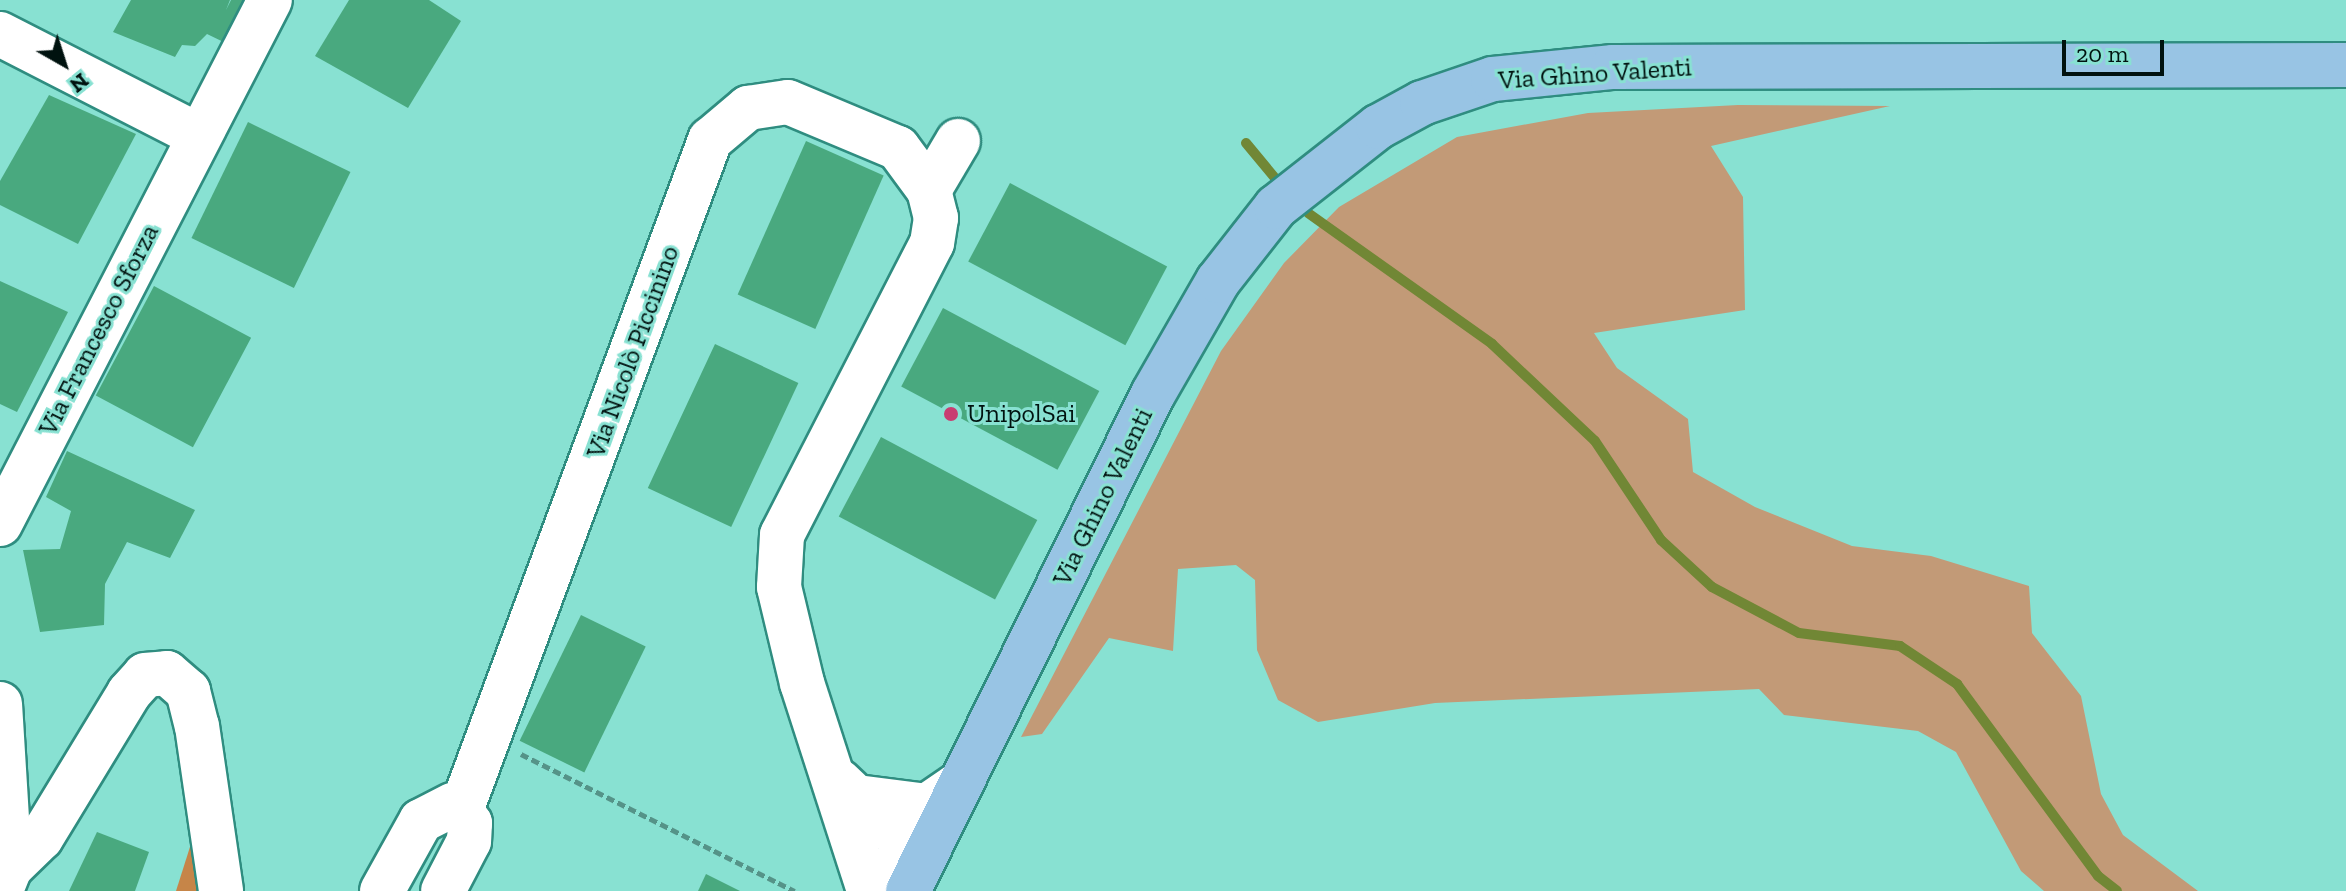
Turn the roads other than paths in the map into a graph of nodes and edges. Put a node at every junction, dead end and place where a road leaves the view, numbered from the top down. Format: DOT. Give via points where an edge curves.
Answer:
graph roads {
  1 [pos="270,0"];
  2 [pos="0,34"];
  3 [pos="2346,65"];
  4 [pos="197,135"];
  5 [pos="958,141"];
  6 [pos="929,190"];
  7 [pos="0,524"];
  8 [pos="0,704"];
  9 [pos="962,782"];
  10 [pos="848,789"];
  11 [pos="462,808"];
  12 [pos="850,846"];
  13 [pos="5,880"];
  14 [pos="912,882"];
  15 [pos="221,891"];
  16 [pos="382,891"];
  17 [pos="443,891"];
  18 [pos="869,891"];
  1 -- 4 [label="street, Via Francesco Sforza"];
  2 -- 4 [label="street"];
  3 -- 9 [label="main road, Via Ghino Valenti" via="1613,67 1493,79 1422,103 1298,186 1218,281 1153,394"];
  4 -- 7 [label="street, Via Francesco Sforza"];
  5 -- 6 [label="street"];
  6 -- 10 [label="street, Via Nicolò Piccinino" via="936,218 932,243 782,535 779,587 802,683"];
  6 -- 11 [label="street, Via Nicolò Piccinino" via="898,148 788,102 748,108 710,140"];
  8 -- 13 [label="street"];
  9 -- 10 [label="street" via="927,806"];
  9 -- 14 [label="main road, Via Ghino Valenti"];
  10 -- 12 [label="street"];
  10 -- 14 [label="street" via="911,849"];
  11 -- 16 [label="street" via="438,808 421,821"];
  11 -- 17 [label="street, Via Nicolò Piccinino" via="469,841"];
  12 -- 14 [label="street"];
  12 -- 18 [label="street"];
  13 -- 15 [label="street" via="41,838 129,693 145,675 167,673 188,691"];
}
